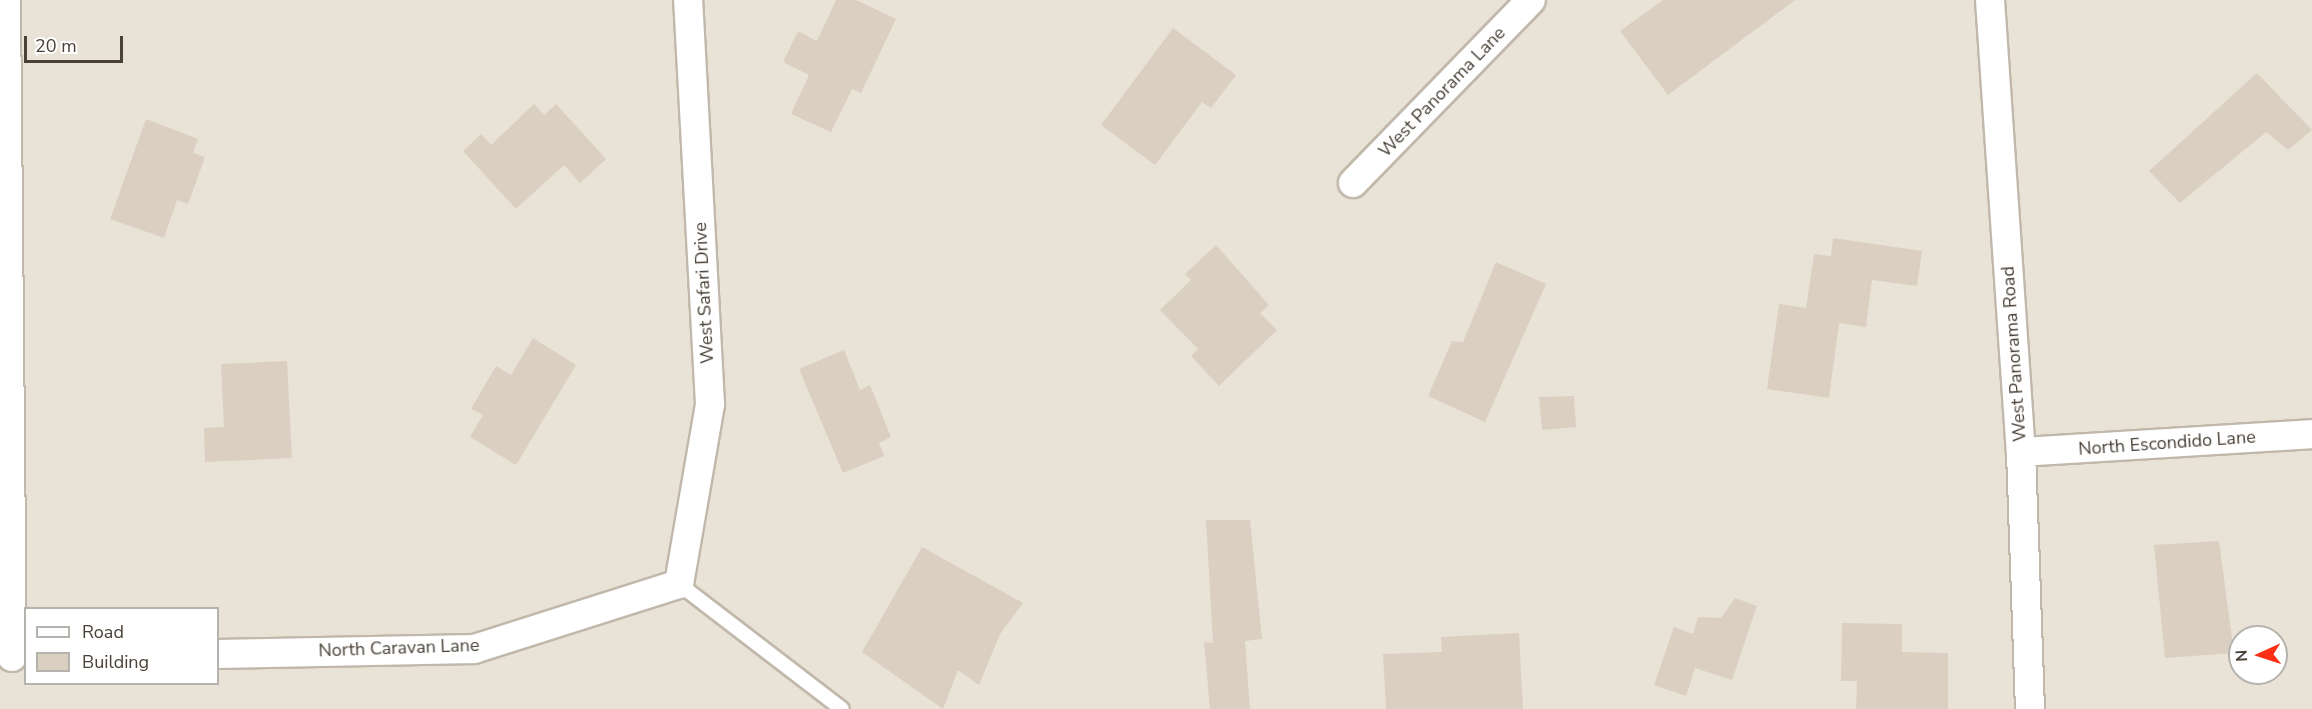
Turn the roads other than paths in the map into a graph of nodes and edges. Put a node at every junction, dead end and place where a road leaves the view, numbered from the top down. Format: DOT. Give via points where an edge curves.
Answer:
graph roads {
  1 [pos="6,0"];
  2 [pos="688,0"];
  3 [pos="1531,0"];
  4 [pos="1990,0"];
  5 [pos="1353,183"];
  6 [pos="2312,434"];
  7 [pos="2021,452"];
  8 [pos="679,584"];
  9 [pos="219,654"];
  10 [pos="13,658"];
  11 [pos="842,709"];
  12 [pos="2030,709"];
  1 -- 10 [label="street"];
  2 -- 8 [label="street, West Safari Drive" via="711,404"];
  3 -- 5 [label="street, West Panorama Lane"];
  4 -- 7 [label="street, West Panorama Road"];
  6 -- 7 [label="street, North Escondido Lane"];
  7 -- 12 [label="street, West Panorama Road"];
  8 -- 9 [label="street, North Caravan Lane" via="474,649"];
  8 -- 11 [label="lane"];
}
